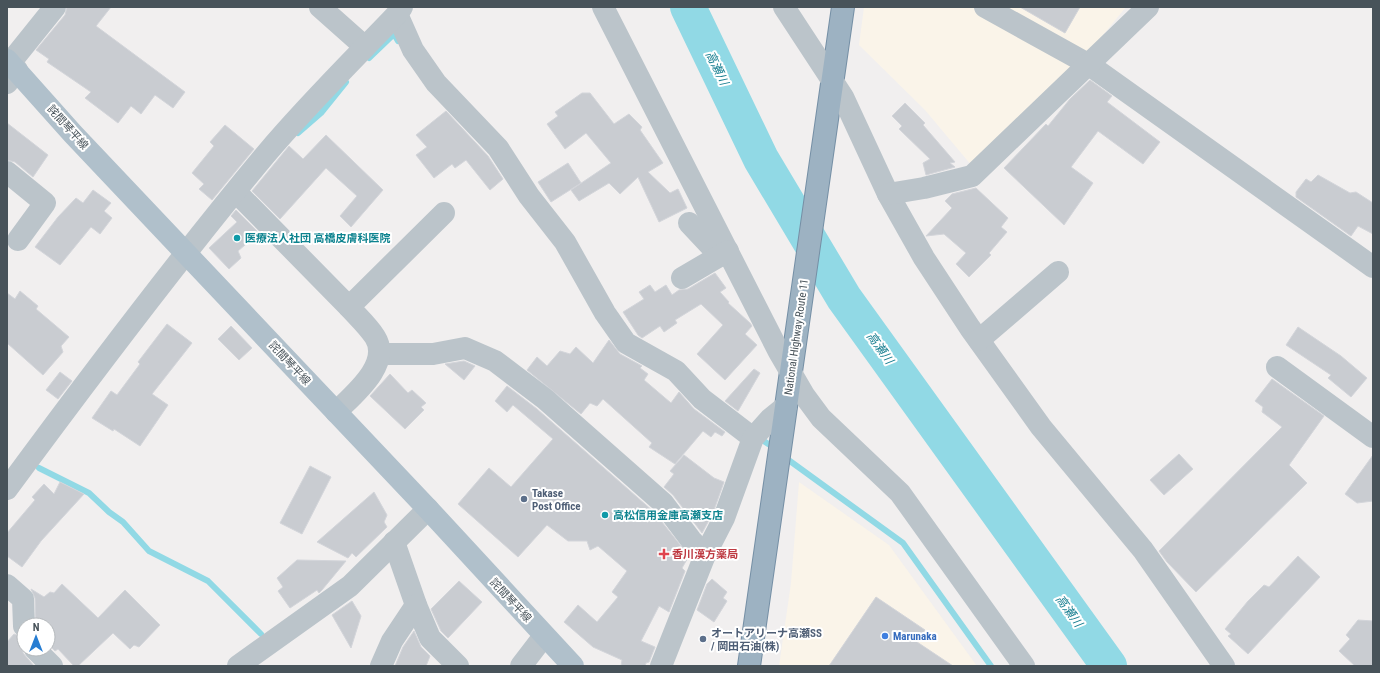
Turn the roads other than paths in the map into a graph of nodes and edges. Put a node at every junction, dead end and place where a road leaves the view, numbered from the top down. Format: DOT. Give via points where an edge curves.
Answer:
graph roads {
  1 [pos="55,7"];
  2 [pos="320,7"];
  3 [pos="603,7"];
  4 [pos="784,7"];
  5 [pos="843,7"];
  6 [pos="985,7"];
  7 [pos="1148,7"];
  8 [pos="400,11"];
  9 [pos="365,48"];
  10 [pos="1088,64"];
  11 [pos="10,69"];
  12 [pos="832,80"];
  13 [pos="7,172"];
  14 [pos="236,192"];
  15 [pos="888,194"];
  16 [pos="444,212"];
  17 [pos="689,223"];
  18 [pos="18,240"];
  19 [pos="186,252"];
  20 [pos="724,253"];
  21 [pos="1373,267"];
  22 [pos="1058,272"];
  23 [pos="682,278"];
  24 [pos="349,307"];
  25 [pos="979,340"];
  26 [pos="380,354"];
  27 [pos="1277,367"];
  28 [pos="791,372"];
  29 [pos="786,406"];
  30 [pos="336,412"];
  31 [pos="1373,436"];
  32 [pos="753,438"];
  33 [pos="7,489"];
  34 [pos="428,509"];
  35 [pos="394,542"];
  36 [pos="706,555"];
  37 [pos="7,585"];
  38 [pos="416,605"];
  39 [pos="24,617"];
  40 [pos="544,636"];
  41 [pos="43,657"];
  42 [pos="52,666"];
  43 [pos="238,666"];
  44 [pos="381,666"];
  45 [pos="458,666"];
  46 [pos="521,666"];
  47 [pos="573,666"];
  48 [pos="661,666"];
  49 [pos="749,666"];
  50 [pos="1024,666"];
  51 [pos="1224,666"];
  1 -- 11 [label="street"];
  2 -- 9 [label="street"];
  3 -- 20 [label="street"];
  4 -- 12 [label="street"];
  5 -- 12 [label="highway, National Highway Route 11"];
  6 -- 10 [label="street"];
  7 -- 10 [label="street"];
  8 -- 9 [label="street"];
  8 -- 32 [label="street" via="413,50 436,83 498,148 529,196 565,242 626,343 676,372 702,399"];
  9 -- 14 [label="street" via="266,154"];
  10 -- 15 [label="street" via="972,176"];
  10 -- 21 [label="street"];
  11 -- 19 [label="main road, 詫間琴平線"];
  12 -- 15 [label="street" via="843,97"];
  12 -- 28 [label="highway, National Highway Route 11"];
  13 -- 18 [label="street" via="45,203"];
  14 -- 19 [label="street"];
  14 -- 24 [label="street"];
  15 -- 25 [label="street" via="924,258"];
  16 -- 24 [label="street"];
  17 -- 20 [label="street"];
  19 -- 30 [label="main road, 詫間琴平線"];
  19 -- 33 [label="street"];
  20 -- 23 [label="street"];
  20 -- 28 [label="street"];
  22 -- 25 [label="street"];
  24 -- 26 [label="street" via="376,338"];
  25 -- 51 [label="street" via="1041,427 1142,550"];
  26 -- 30 [label="street" via="374,371"];
  26 -- 36 [label="street" via="433,354 465,348 495,361 545,399 663,502 691,540"];
  27 -- 31 [label="street"];
  28 -- 29 [label="highway, National Highway Route 11"];
  28 -- 50 [label="street" via="821,418 900,494"];
  29 -- 32 [label="street" via="770,418"];
  29 -- 49 [label="highway, National Highway Route 11"];
  30 -- 34 [label="main road, 詫間琴平線"];
  32 -- 36 [label="street" via="724,518"];
  34 -- 35 [label="street"];
  34 -- 40 [label="main road, 詫間琴平線"];
  35 -- 38 [label="street"];
  35 -- 43 [label="street" via="350,586"];
  36 -- 48 [label="street"];
  37 -- 39 [label="street" via="23,599"];
  38 -- 44 [label="street" via="392,641"];
  38 -- 45 [label="street" via="430,638"];
  40 -- 46 [label="street"];
  40 -- 47 [label="main road, 詫間琴平線"];
  41 -- 42 [label="street"];
}
